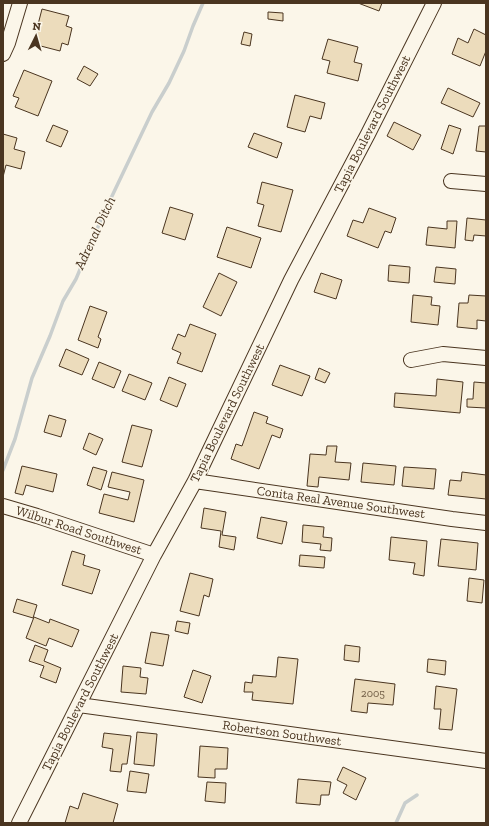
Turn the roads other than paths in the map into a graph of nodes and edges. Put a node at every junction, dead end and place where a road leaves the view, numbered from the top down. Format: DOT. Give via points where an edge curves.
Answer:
graph roads {
  1 [pos="20,3"];
  2 [pos="434,3"];
  3 [pos="3,54"];
  4 [pos="450,181"];
  5 [pos="486,184"];
  6 [pos="486,358"];
  7 [pos="411,360"];
  8 [pos="196,481"];
  9 [pos="3,506"];
  10 [pos="486,523"];
  11 [pos="154,555"];
  12 [pos="79,705"];
  13 [pos="486,761"];
  14 [pos="19,823"];
  1 -- 3 [label="street"];
  2 -- 8 [label="street, Tapia Boulevard Southwest" via="291,280"];
  4 -- 5 [label="street"];
  6 -- 7 [label="street" via="443,354"];
  8 -- 10 [label="street, Conita Real Avenue Southwest"];
  8 -- 11 [label="street, Tapia Boulevard Southwest"];
  9 -- 11 [label="street, Wilbur Road Southwest"];
  11 -- 12 [label="street, Tapia Boulevard Southwest"];
  12 -- 13 [label="street, Robertson Southwest"];
  12 -- 14 [label="street, Tapia Boulevard Southwest"];
}
